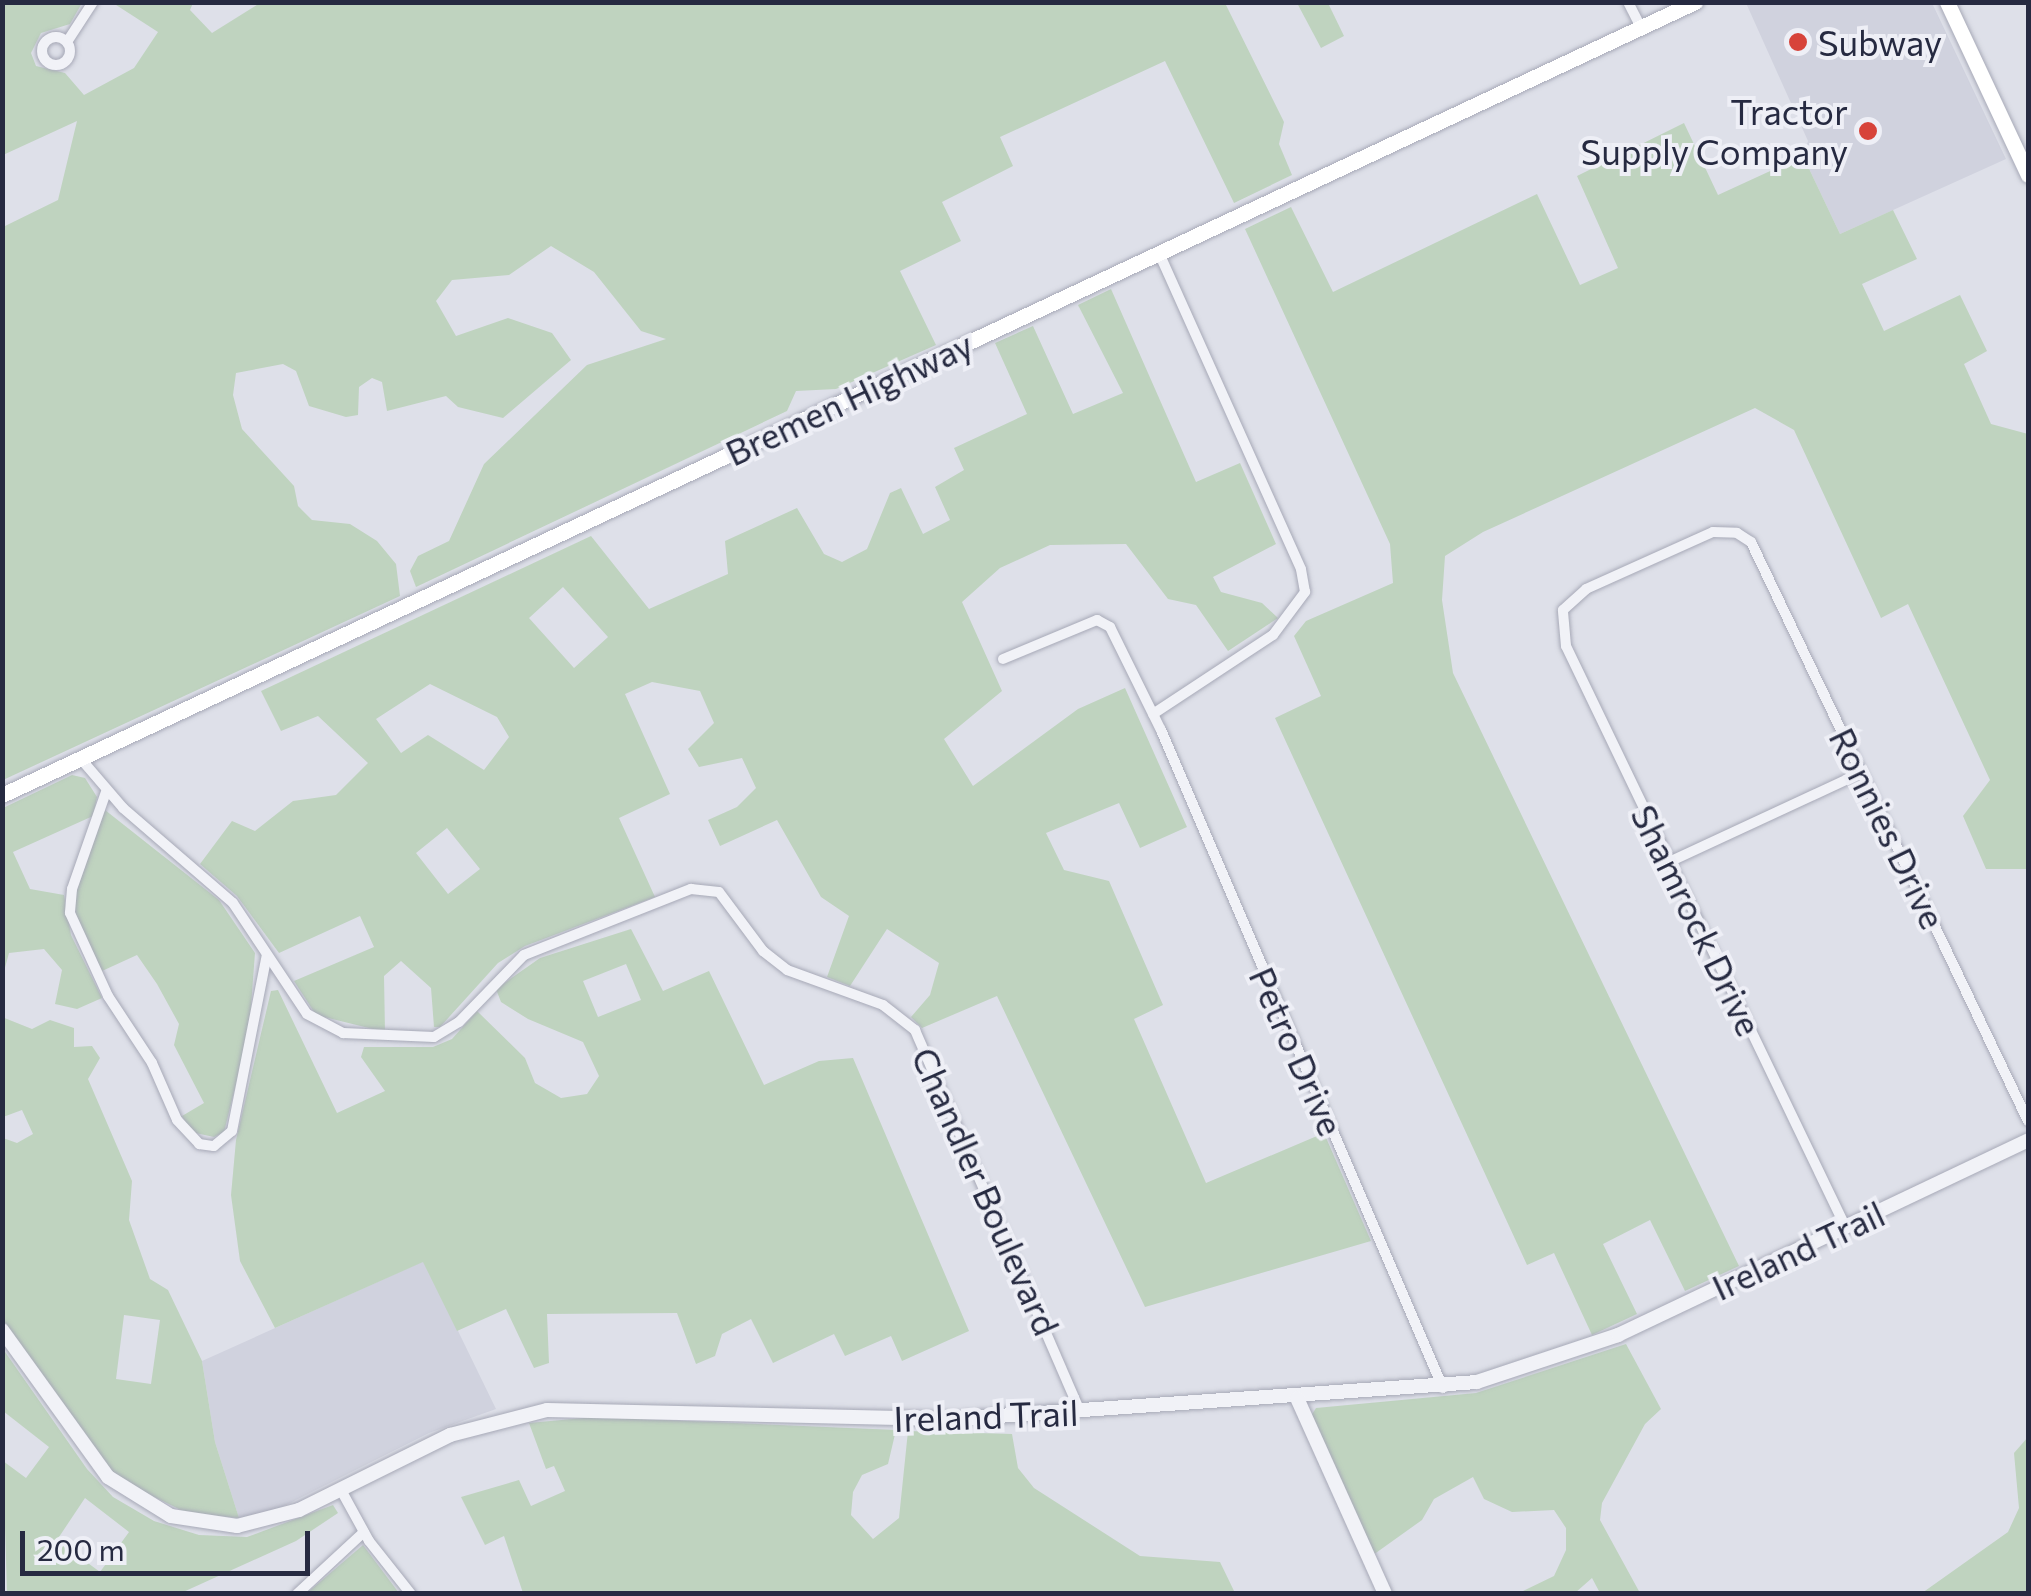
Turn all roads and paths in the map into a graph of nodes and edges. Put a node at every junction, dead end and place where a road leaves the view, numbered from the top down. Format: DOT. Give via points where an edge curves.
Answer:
graph roads {
  1 [pos="93,2"];
  2 [pos="1628,2"];
  3 [pos="1695,2"];
  4 [pos="1947,2"];
  5 [pos="1641,28"];
  6 [pos="67,42"];
  7 [pos="2028,174"];
  8 [pos="1159,253"];
  9 [pos="1744,537"];
  10 [pos="1003,659"];
  11 [pos="1153,714"];
  12 [pos="81,758"];
  13 [pos="1861,772"];
  14 [pos="106,792"];
  15 [pos="2,795"];
  16 [pos="1668,862"];
  17 [pos="268,954"];
  18 [pos="2028,1121"];
  19 [pos="2028,1140"];
  20 [pos="1846,1228"];
  21 [pos="2,1330"];
  22 [pos="1443,1388"];
  23 [pos="1297,1398"];
  24 [pos="1080,1412"];
  25 [pos="341,1490"];
  26 [pos="364,1532"];
  27 [pos="297,1594"];
  28 [pos="411,1594"];
  29 [pos="1385,1594"];
  1 -- 6 [label="street"];
  2 -- 5 [label="street"];
  3 -- 5 [label="main road, Bremen Highway"];
  4 -- 7 [label="main road"];
  5 -- 8 [label="main road, Bremen Highway"];
  8 -- 11 [label="street" via="1301,569 1304,592 1273,635"];
  8 -- 12 [label="main road, Bremen Highway"];
  9 -- 13 [label="street, Ronnies Drive"];
  9 -- 16 [label="street, Shamrock Drive" via="1721,530 1695,538 1586,590 1563,610 1566,646"];
  10 -- 11 [label="street, Petro Drive" via="1102,621"];
  11 -- 22 [label="street, Petro Drive"];
  12 -- 14 [label="street, Chandler Boulevard"];
  12 -- 15 [label="main road, Bremen Highway"];
  13 -- 16 [label="street"];
  13 -- 18 [label="street, Ronnies Drive"];
  14 -- 17 [label="street, Chandler Boulevard" via="219,888"];
  14 -- 17 [label="street" via="70,913 112,1005 152,1063 177,1120 199,1144 214,1146 232,1131"];
  16 -- 20 [label="street, Shamrock Drive"];
  17 -- 24 [label="street, Chandler Boulevard" via="316,1022 343,1033 420,1040 459,1022 524,955 691,889 720,892 786,970 883,1005 914,1030"];
  19 -- 20 [label="street, Ireland Trail"];
  20 -- 22 [label="street, Ireland Trail" via="1586,1349"];
  21 -- 25 [label="street, Ireland Trail" via="96,1464 160,1511 214,1525 253,1524"];
  22 -- 23 [label="street, Ireland Trail"];
  23 -- 24 [label="street, Ireland Trail"];
  23 -- 29 [label="street"];
  24 -- 25 [label="street, Ireland Trail" via="935,1419 547,1410 450,1434"];
  25 -- 26 [label="street"];
  26 -- 27 [label="street"];
  26 -- 28 [label="street"];
}
